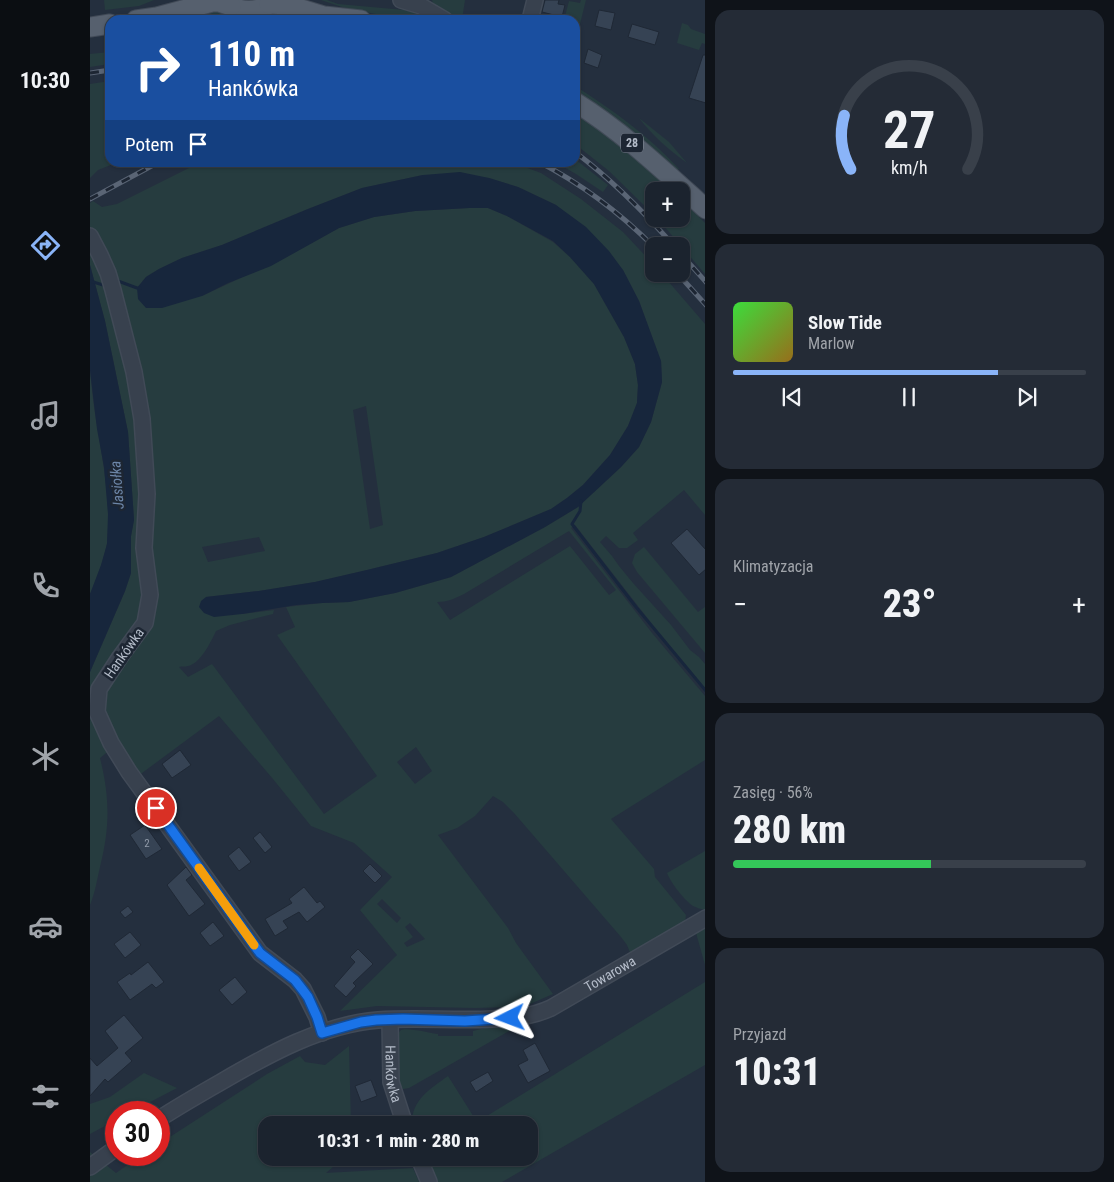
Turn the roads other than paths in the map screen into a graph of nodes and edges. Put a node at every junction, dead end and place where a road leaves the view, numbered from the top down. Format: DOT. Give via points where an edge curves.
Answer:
graph roads {
  1 [pos="182,0"];
  2 [pos="310,0"];
  3 [pos="401,0"];
  4 [pos="535,0"];
  5 [pos="271,2"];
  6 [pos="228,3"];
  7 [pos="150,15"];
  8 [pos="164,15"];
  9 [pos="320,15"];
  10 [pos="347,15"];
  11 [pos="436,15"];
  12 [pos="531,15"];
  13 [pos="580,105"];
  14 [pos="705,209"];
  15 [pos="90,236"];
  16 [pos="705,918"];
  17 [pos="390,1020"];
  18 [pos="322,1033"];
  19 [pos="170,1113"];
  20 [pos="402,1116"];
  21 [pos="105,1156"];
  22 [pos="92,1165"];
  23 [pos="422,1166"];
  24 [pos="429,1182"];
  1 -- 7 [label="main road"];
  2 -- 10 [label="main road"];
  3 -- 11 [label="street"];
  4 -- 12 [label="street"];
  5 -- 6 [label="main road" via="251,11 240,10"];
  5 -- 9 [label="main road"];
  6 -- 8 [label="main road" via="212,2"];
  13 -- 14 [label="main road, 28" via="633,144"];
  15 -- 18 [label="street, Hankówka" via="113,290 134,372 142,419 147,494 144,548 150,595 145,622 99,689 97,712 129,772 260,953 295,980 308,997"];
  16 -- 17 [label="street, Towarowa" via="533,1016 465,1021"];
  17 -- 18 [label="street, Towarowa" via="361,1022"];
  17 -- 20 [label="street, Hankówka" via="391,1082"];
  18 -- 19 [label="street, Towarowa" via="264,1057"];
  21 -- 22 [label="street"];
  23 -- 24 [label="street"];
}
